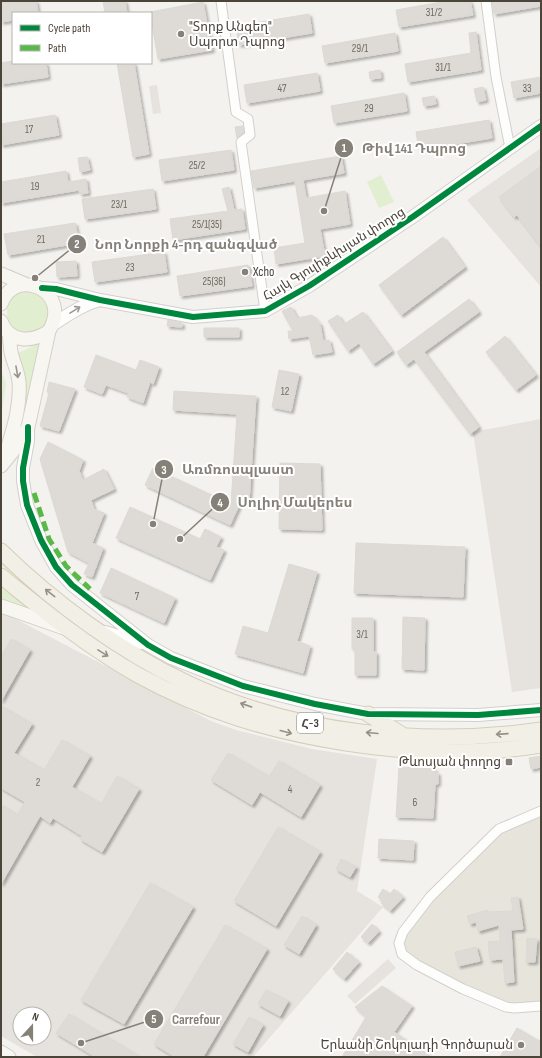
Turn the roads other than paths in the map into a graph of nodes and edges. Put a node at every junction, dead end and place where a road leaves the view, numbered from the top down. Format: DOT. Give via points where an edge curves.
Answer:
graph roads {
  1 [pos="221,1"];
  2 [pos="486,1"];
  3 [pos="541,126"];
  4 [pos="510,148"];
  5 [pos="1,274"];
  6 [pos="25,284"];
  7 [pos="42,288"];
  8 [pos="100,300"];
  9 [pos="1,304"];
  10 [pos="265,310"];
  11 [pos="1,321"];
  12 [pos="51,328"];
  13 [pos="9,334"];
  14 [pos="28,427"];
  15 [pos="2,463"];
  16 [pos="1,551"];
  17 [pos="1,576"];
  18 [pos="1,606"];
  19 [pos="67,629"];
  20 [pos="99,630"];
  21 [pos="148,645"];
  22 [pos="541,710"];
  23 [pos="368,714"];
  24 [pos="403,735"];
  25 [pos="535,738"];
  26 [pos="541,811"];
  27 [pos="541,1006"];
  28 [pos="1,1052"];
  29 [pos="9,1057"];
  1 -- 10 [label="street" via="236,112 248,119 250,135 241,142 241,145"];
  2 -- 4 [label="street" via="496,77"];
  3 -- 4 [label="street, Հայկ Գյուլիքևխյան փողոց"];
  4 -- 10 [label="street, Հայկ Գյուլիքևխյան փողոց" via="309,286"];
  5 -- 6 [label="main road"];
  6 -- 7 [label="main road"];
  6 -- 9 [label="main road" via="7,293"];
  7 -- 8 [label="street, Հայկ Գյուլիքևխյան փողոց"];
  7 -- 12 [label="main road" via="50,294 54,304"];
  8 -- 10 [label="street, Հայկ Գյուլիքևխյան փողոց" via="193,317"];
  12 -- 8 [label="street, Հայկ Գյուլիքևխյան փողոց, one-way" via="77,308"];
  11 -- 13 [label="main road"];
  12 -- 13 [label="main road" via="41,336 28,340"];
  12 -- 14 [label="main road"];
  13 -- 15 [label="main road, one-way" via="19,382 15,421"];
  14 -- 15 [label="main road" via="18,445"];
  14 -- 21 [label="street" via="24,481 27,505 41,540 56,567 72,585"];
  20 -- 16 [label="main road, Հ-3, one-way" via="38,584"];
  17 -- 19 [label="main road, Հ-3"];
  18 -- 19 [label="main road"];
  19 -- 25 [label="main road, Հ-3, one-way" via="138,675 193,703 248,723 296,735 420,752 469,753 506,751"];
  20 -- 21 [label="street"];
  24 -- 20 [label="main road, Հ-3, one-way" via="321,726 242,704 188,684 146,662"];
  21 -- 23 [label="street" via="171,658 243,686"];
  22 -- 23 [label="street" via="478,715"];
  23 -- 24 [label="main road"];
  25 -- 24 [label="main road, Հ-3, one-way"];
  26 -- 27 [label="street" via="498,829 430,897 403,932 399,943 402,954 417,965 462,989 506,1007"];
  28 -- 29 [label="main road"];
}
